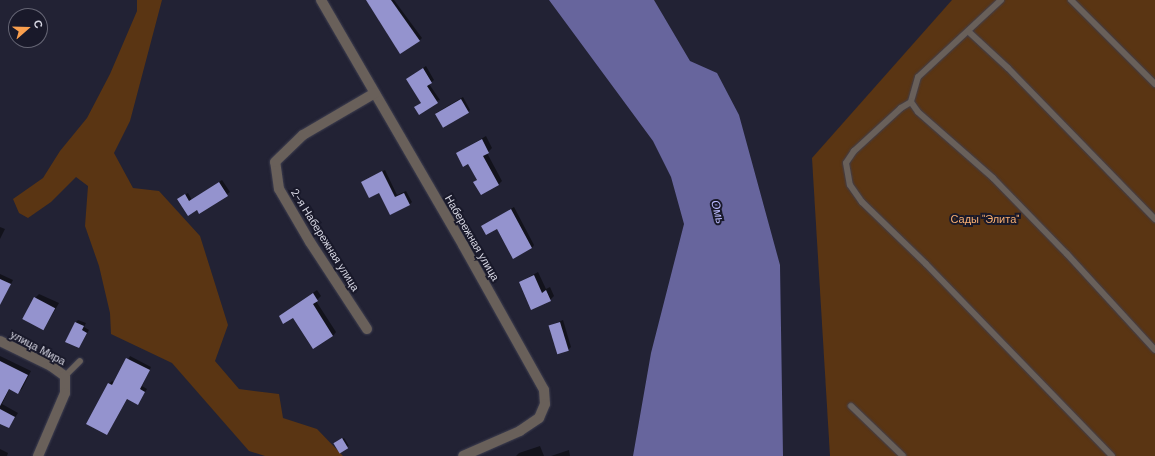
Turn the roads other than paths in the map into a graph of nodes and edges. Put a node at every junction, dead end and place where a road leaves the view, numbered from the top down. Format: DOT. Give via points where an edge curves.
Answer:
graph roads {
  1 [pos="321,0"];
  2 [pos="1001,0"];
  3 [pos="1071,0"];
  4 [pos="969,32"];
  5 [pos="1155,84"];
  6 [pos="375,93"];
  7 [pos="911,102"];
  8 [pos="1155,219"];
  9 [pos="367,329"];
  10 [pos="0,341"];
  11 [pos="1155,350"];
  12 [pos="80,361"];
  13 [pos="65,376"];
  14 [pos="852,406"];
  15 [pos="38,456"];
  16 [pos="463,456"];
  17 [pos="903,456"];
  18 [pos="1112,456"];
  1 -- 6 [label="street, Набережная улица"];
  2 -- 4 [label="lane"];
  3 -- 5 [label="lane"];
  4 -- 7 [label="lane" via="918,77"];
  4 -- 8 [label="lane" via="1008,68"];
  6 -- 9 [label="street, 2-я Набережная улица" via="303,135 275,162 279,189"];
  6 -- 16 [label="street, Набережная улица" via="544,390 545,404 539,418 520,431"];
  7 -- 11 [label="lane" via="918,112 993,178 1057,243"];
  7 -- 18 [label="lane" via="854,151 846,163 850,185 883,224 932,270"];
  10 -- 13 [label="street, улица Мира" via="51,366"];
  12 -- 13 [label="lane, улица Мира"];
  13 -- 15 [label="street, улица Мира" via="65,393"];
  14 -- 17 [label="lane"];
}
